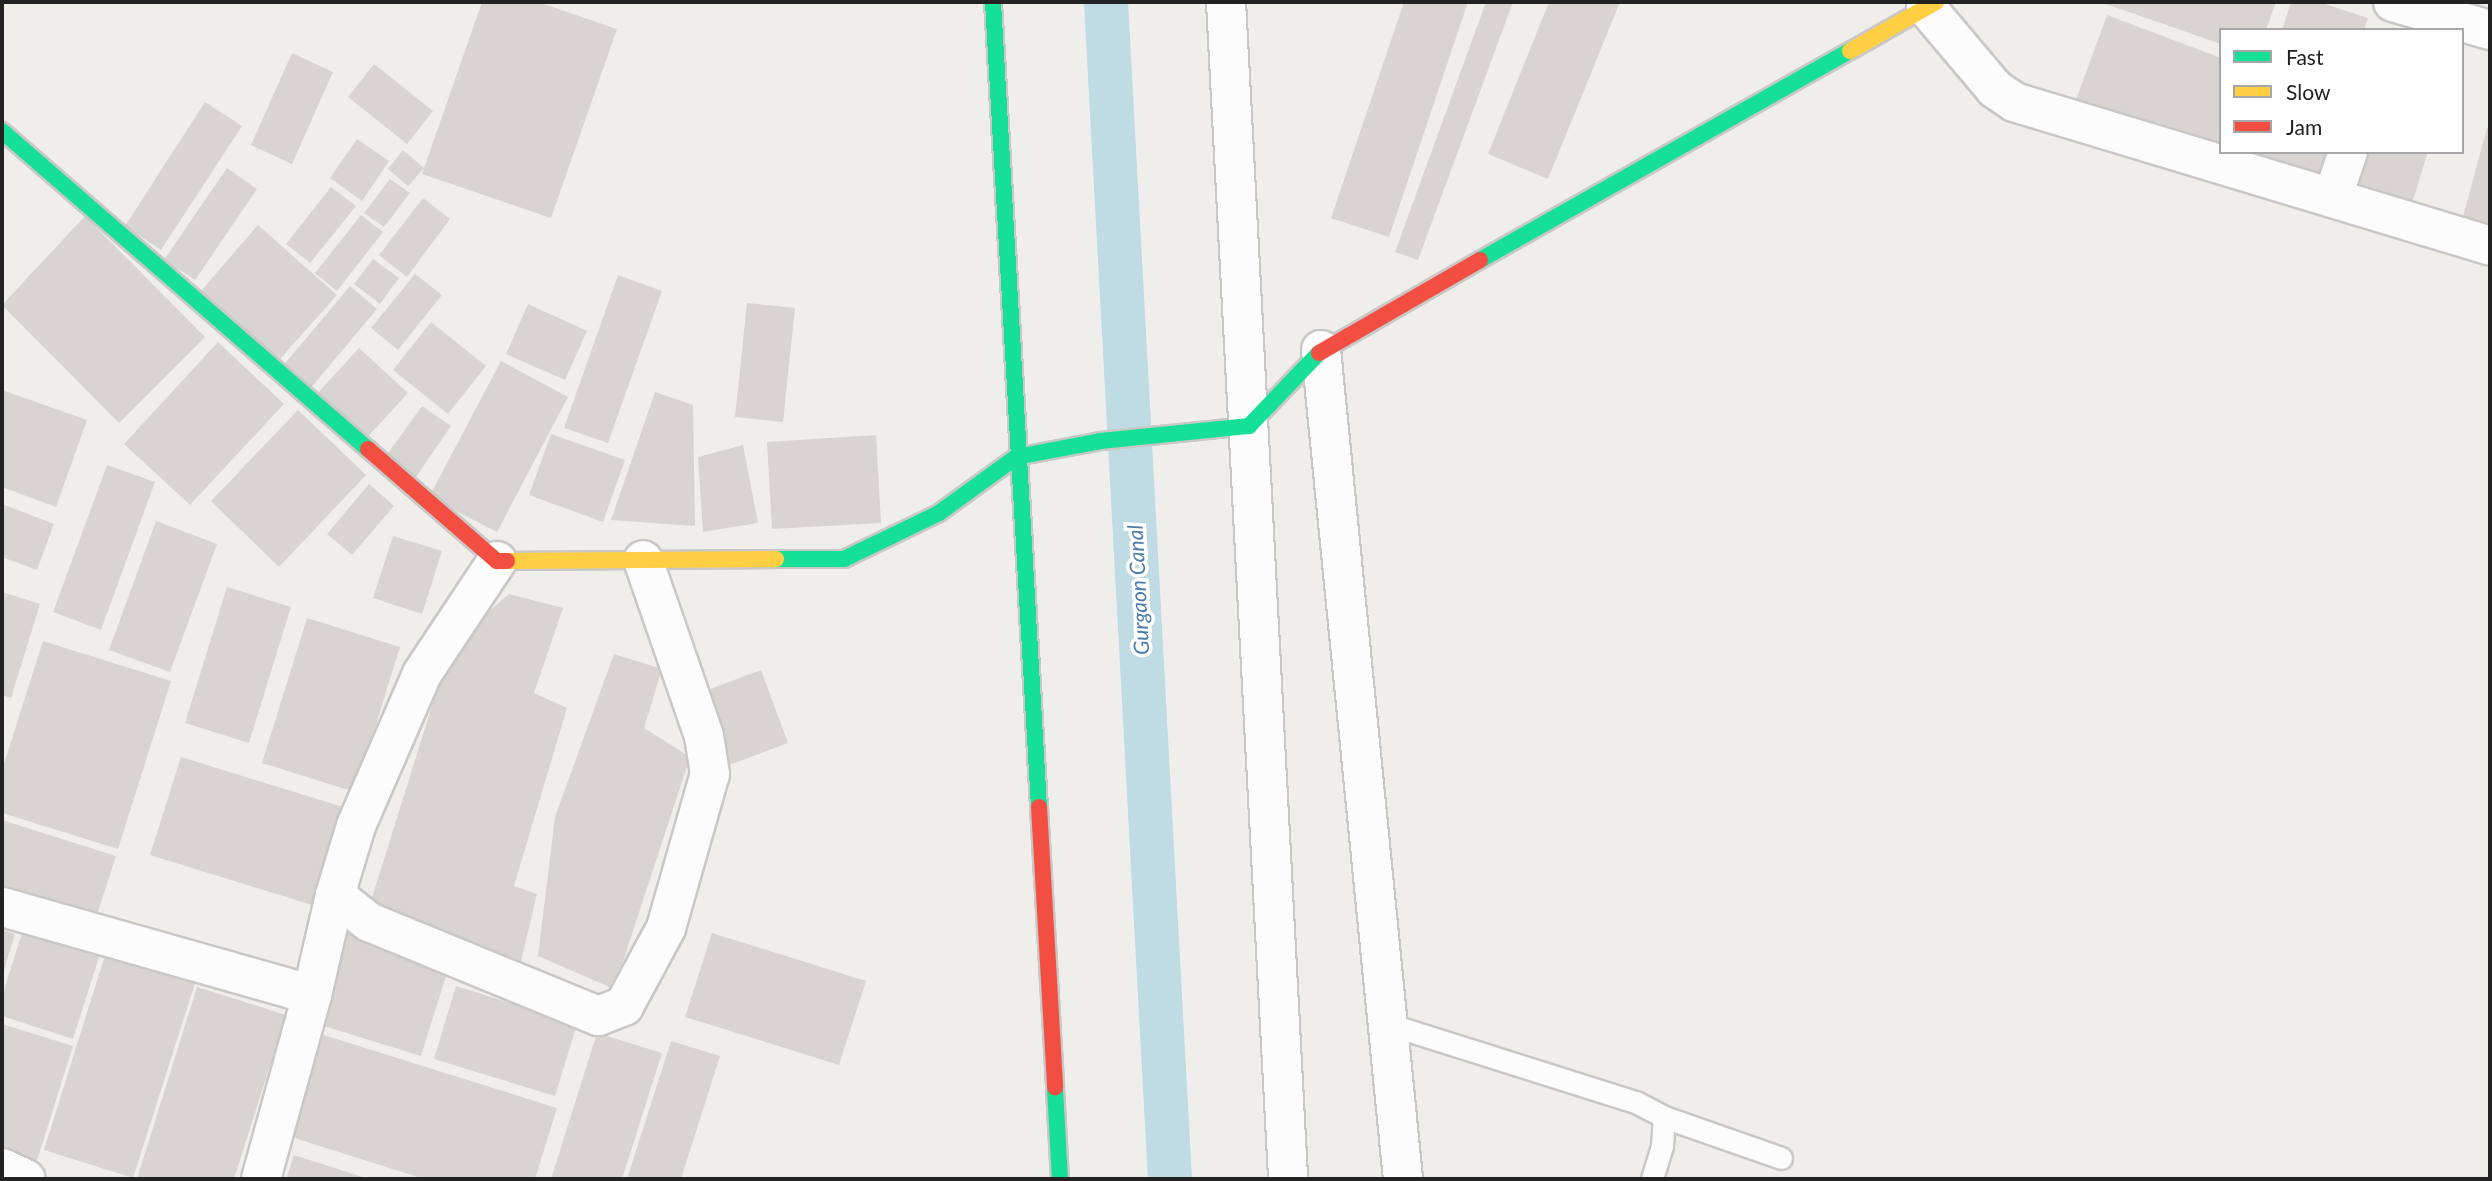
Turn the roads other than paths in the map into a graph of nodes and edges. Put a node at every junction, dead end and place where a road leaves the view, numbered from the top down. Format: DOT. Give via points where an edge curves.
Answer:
graph roads {
  1 [pos="993,2"];
  2 [pos="1226,2"];
  3 [pos="1931,5"];
  4 [pos="2393,12"];
  5 [pos="2490,30"];
  6 [pos="2,131"];
  7 [pos="2347,154"];
  8 [pos="2333,197"];
  9 [pos="2490,246"];
  10 [pos="1321,350"];
  11 [pos="1249,426"];
  12 [pos="1016,457"];
  13 [pos="643,560"];
  14 [pos="496,561"];
  15 [pos="335,895"];
  16 [pos="2,907"];
  17 [pos="312,995"];
  18 [pos="1388,1024"];
  19 [pos="1664,1117"];
  20 [pos="1781,1158"];
  21 [pos="2,1168"];
  22 [pos="26,1179"];
  23 [pos="261,1179"];
  24 [pos="1060,1179"];
  25 [pos="1287,1179"];
  26 [pos="1403,1179"];
  27 [pos="1651,1179"];
  1 -- 12 [label="street"];
  2 -- 11 [label="street"];
  3 -- 8 [label="street" via="1995,89 2014,102"];
  3 -- 10 [label="street"];
  4 -- 5 [label="street"];
  6 -- 14 [label="street"];
  7 -- 8 [label="street"];
  8 -- 9 [label="street"];
  10 -- 11 [label="street"];
  10 -- 18 [label="street"];
  11 -- 12 [label="street" via="1101,441"];
  11 -- 25 [label="street"];
  12 -- 13 [label="street" via="939,513 844,559"];
  12 -- 24 [label="street"];
  13 -- 14 [label="street"];
  13 -- 15 [label="street" via="704,736 710,774 666,928 624,1006 598,1016 369,922"];
  14 -- 15 [label="street" via="422,674 356,826"];
  15 -- 17 [label="street"];
  16 -- 17 [label="street"];
  17 -- 23 [label="street"];
  18 -- 19 [label="lane" via="1636,1102"];
  18 -- 26 [label="street"];
  19 -- 20 [label="lane"];
  19 -- 27 [label="lane" via="1662,1146"];
  21 -- 22 [label="street"];
}
